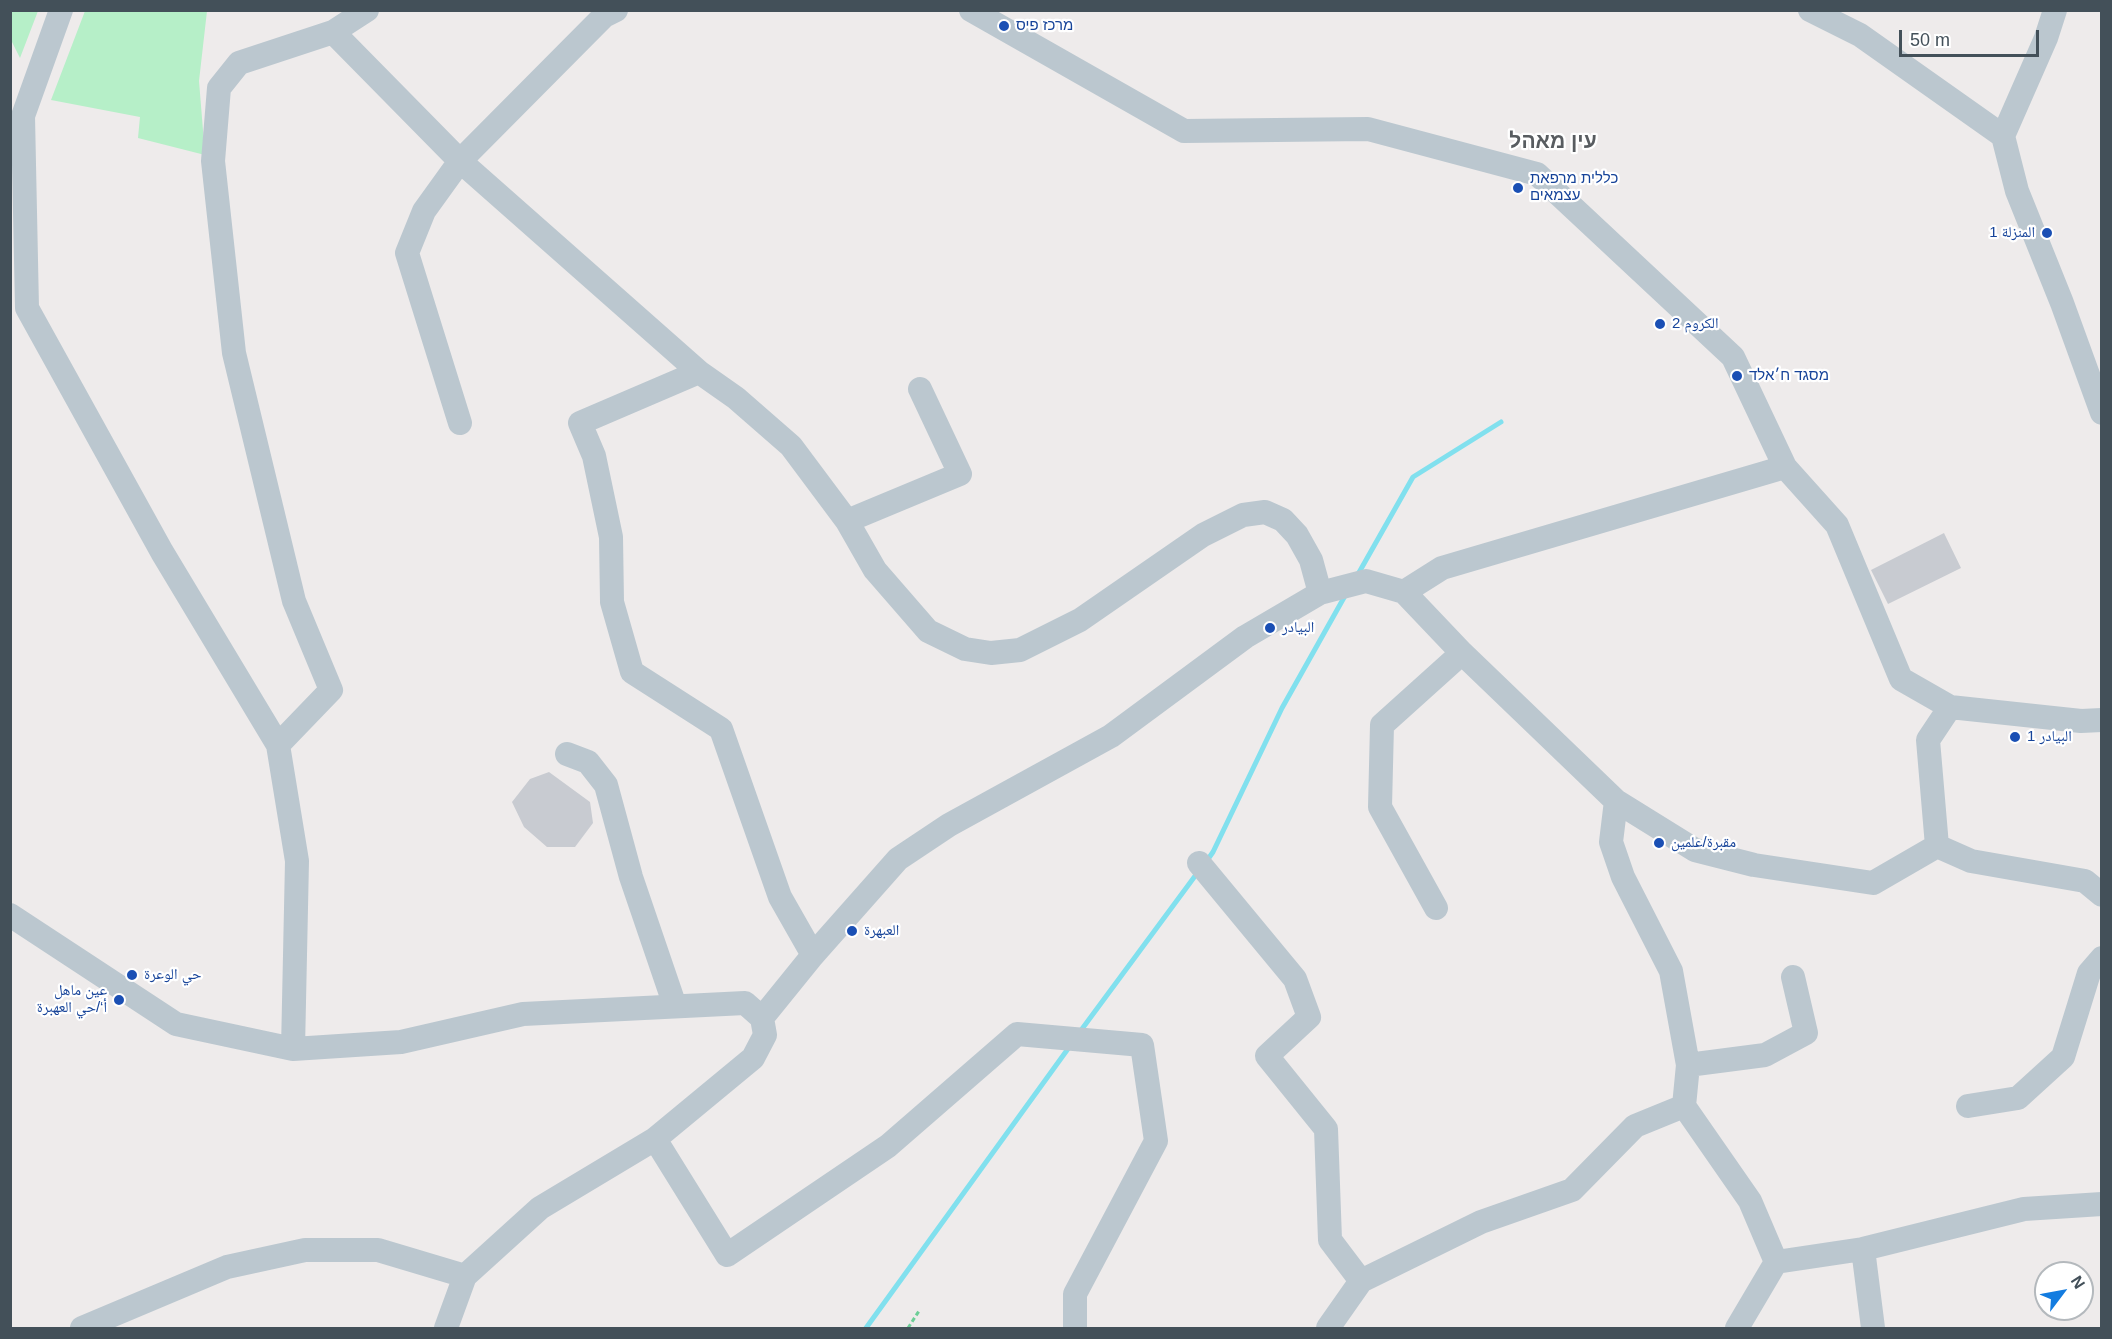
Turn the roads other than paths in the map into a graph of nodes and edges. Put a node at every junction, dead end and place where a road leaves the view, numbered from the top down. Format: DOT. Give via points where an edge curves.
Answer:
graph roads {
  1 [pos="61,10"];
  2 [pos="366,10"];
  3 [pos="971,10"];
  4 [pos="1810,10"];
  5 [pos="2055,10"];
  6 [pos="607,12"];
  7 [pos="333,32"];
  8 [pos="2003,136"];
  9 [pos="460,161"];
  10 [pos="699,372"];
  11 [pos="920,389"];
  12 [pos="2102,413"];
  13 [pos="460,423"];
  14 [pos="1785,466"];
  15 [pos="847,521"];
  16 [pos="1404,592"];
  17 [pos="1320,593"];
  18 [pos="1462,653"];
  19 [pos="1950,707"];
  20 [pos="2102,720"];
  21 [pos="278,745"];
  22 [pos="567,754"];
  23 [pos="1616,801"];
  24 [pos="1936,846"];
  25 [pos="1199,863"];
  26 [pos="2102,895"];
  27 [pos="1436,908"];
  28 [pos="10,915"];
  29 [pos="813,955"];
  30 [pos="2102,958"];
  31 [pos="1793,977"];
  32 [pos="675,1006"];
  33 [pos="762,1018"];
  34 [pos="293,1049"];
  35 [pos="1688,1065"];
  36 [pos="1684,1106"];
  37 [pos="1968,1106"];
  38 [pos="655,1139"];
  39 [pos="2102,1204"];
  40 [pos="1863,1250"];
  41 [pos="1776,1262"];
  42 [pos="465,1276"];
  43 [pos="1361,1281"];
  44 [pos="82,1329"];
  45 [pos="446,1329"];
  46 [pos="1075,1329"];
  47 [pos="1328,1329"];
  48 [pos="1737,1329"];
  49 [pos="1873,1329"];
  1 -- 21 [label="street" via="23,116 27,308 162,552"];
  2 -- 7 [label="street"];
  3 -- 14 [label="street" via="1184,131 1368,129 1537,174 1733,357"];
  4 -- 8 [label="street" via="1860,35"];
  5 -- 8 [label="street"];
  6 -- 9 [label="street"];
  7 -- 9 [label="street"];
  7 -- 21 [label="street" via="239,63 219,87 213,160 234,352 294,601 331,690"];
  8 -- 12 [label="street" via="2017,191"];
  9 -- 10 [label="street"];
  9 -- 13 [label="street" via="424,211 407,253"];
  10 -- 15 [label="street" via="736,398 790,446"];
  10 -- 29 [label="street" via="580,423 594,456 611,537 612,602 632,672 721,729 780,897"];
  11 -- 15 [label="street" via="960,474"];
  14 -- 16 [label="street" via="1443,568"];
  14 -- 19 [label="street" via="1836,525 1901,679"];
  15 -- 17 [label="street" via="874,570 928,631 964,649 991,653 1020,650 1080,620 1203,535 1244,515 1264,512 1283,520 1311,560"];
  16 -- 17 [label="street" via="1366,581"];
  16 -- 18 [label="street"];
  17 -- 29 [label="street" via="1245,637 1111,736 949,825 898,859"];
  18 -- 23 [label="street"];
  18 -- 27 [label="street" via="1382,725 1380,807"];
  19 -- 20 [label="street"];
  19 -- 24 [label="street" via="1928,740"];
  21 -- 34 [label="street" via="297,861"];
  22 -- 32 [label="street" via="588,762 606,785 631,877"];
  23 -- 24 [label="street" via="1695,850 1754,865 1873,883"];
  23 -- 35 [label="street" via="1611,842 1623,877 1671,971"];
  24 -- 26 [label="street" via="1971,861 2085,880"];
  25 -- 43 [label="street" via="1295,979 1309,1017 1267,1056 1326,1129 1330,1240"];
  28 -- 34 [label="street" via="176,1024"];
  29 -- 33 [label="street"];
  30 -- 37 [label="street" via="2089,973 2063,1057 2018,1098"];
  31 -- 35 [label="street" via="1806,1033 1765,1055"];
  32 -- 33 [label="street" via="745,1003"];
  32 -- 34 [label="street" via="524,1014 401,1042"];
  33 -- 38 [label="street" via="765,1035 753,1058"];
  35 -- 36 [label="street"];
  36 -- 41 [label="street" via="1750,1201"];
  36 -- 43 [label="street" via="1635,1126 1572,1190 1481,1222"];
  38 -- 42 [label="street" via="540,1208"];
  38 -- 46 [label="street" via="727,1256 888,1146 1017,1034 1142,1045 1156,1141 1075,1294"];
  39 -- 40 [label="street" via="2024,1209"];
  40 -- 41 [label="street"];
  40 -- 49 [label="street"];
  41 -- 48 [label="street"];
  42 -- 44 [label="street" via="378,1250 305,1250 227,1267"];
  42 -- 45 [label="street"];
  43 -- 47 [label="street"];
}
